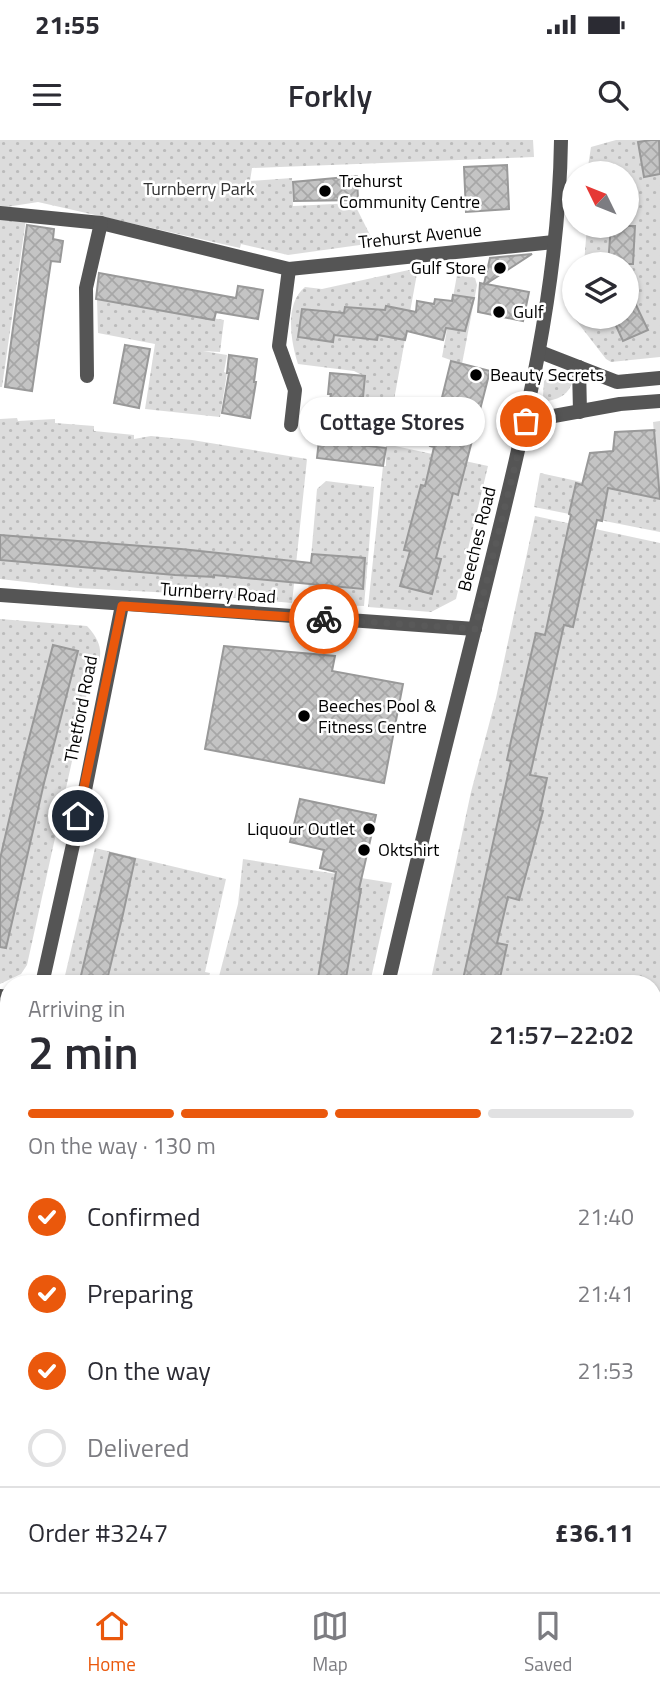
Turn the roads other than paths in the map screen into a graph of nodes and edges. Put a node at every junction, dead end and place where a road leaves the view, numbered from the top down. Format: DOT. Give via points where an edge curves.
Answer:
graph roads {
  1 [pos="562,140"];
  2 [pos="0,212"];
  3 [pos="101,223"];
  4 [pos="554,242"];
  5 [pos="289,269"];
  6 [pos="540,352"];
  7 [pos="579,367"];
  8 [pos="87,376"];
  9 [pos="660,378"];
  10 [pos="660,401"];
  11 [pos="580,412"];
  12 [pos="526,421"];
  13 [pos="291,425"];
  14 [pos="0,595"];
  15 [pos="122,606"];
  16 [pos="475,629"];
  17 [pos="44,975"];
  18 [pos="390,975"];
  1 -- 4 [label="street, Beeches Road"];
  2 -- 3 [label="street, Trehurst Avenue"];
  3 -- 5 [label="street, Trehurst Avenue"];
  3 -- 8 [label="street" via="86,288"];
  4 -- 5 [label="street, Trehurst Avenue"];
  4 -- 6 [label="street, Beeches Road"];
  5 -- 13 [label="street" via="279,346 295,390"];
  6 -- 7 [label="street"];
  6 -- 12 [label="street, Beeches Road"];
  7 -- 9 [label="street" via="617,383"];
  7 -- 11 [label="street"];
  10 -- 11 [label="street"];
  11 -- 12 [label="street"];
  12 -- 16 [label="street, Beeches Road"];
  14 -- 15 [label="street, Turnberry Road"];
  15 -- 16 [label="street, Turnberry Road"];
  15 -- 17 [label="street, Thetford Road"];
  16 -- 18 [label="street, Beeches Road"];
}
